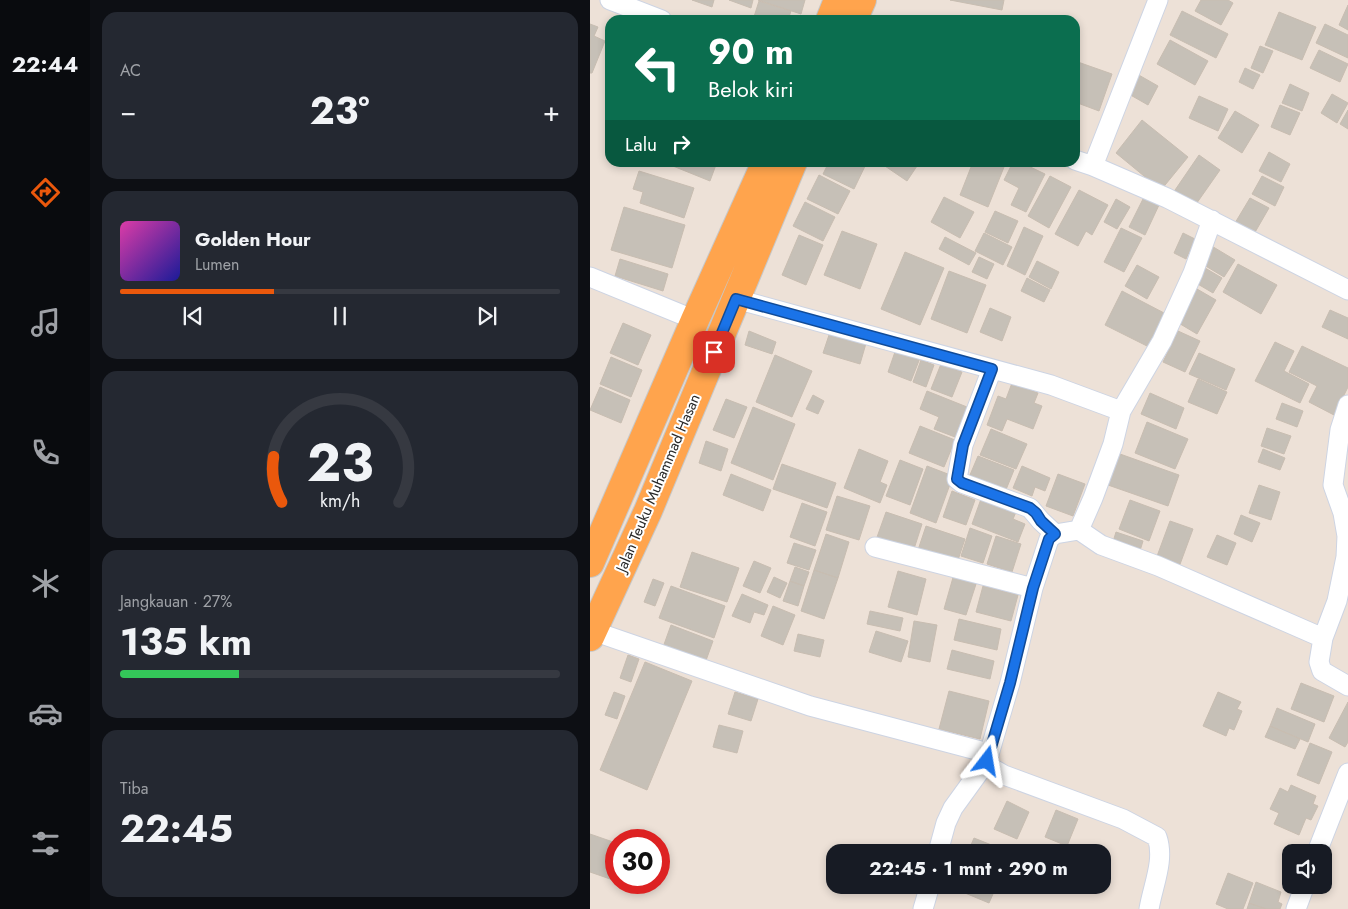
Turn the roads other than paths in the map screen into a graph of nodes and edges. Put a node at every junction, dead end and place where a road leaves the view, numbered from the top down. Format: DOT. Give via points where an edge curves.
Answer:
graph roads {
  1 [pos="610,0"];
  2 [pos="838,0"];
  3 [pos="862,0"];
  4 [pos="1158,0"];
  5 [pos="649,15"];
  6 [pos="832,15"];
  7 [pos="855,15"];
  8 [pos="1080,162"];
  9 [pos="1093,166"];
  10 [pos="764,167"];
  11 [pos="791,167"];
  12 [pos="1212,220"];
  13 [pos="590,277"];
  14 [pos="1348,290"];
  15 [pos="736,299"];
  16 [pos="695,320"];
  17 [pos="992,369"];
  18 [pos="1348,405"];
  19 [pos="1121,411"];
  20 [pos="1079,530"];
  21 [pos="1055,534"];
  22 [pos="875,547"];
  23 [pos="590,563"];
  24 [pos="1033,588"];
  25 [pos="591,634"];
  26 [pos="1323,638"];
  27 [pos="1348,686"];
  28 [pos="988,757"];
  29 [pos="1348,773"];
  30 [pos="940,844"];
  31 [pos="1320,844"];
  32 [pos="927,894"];
  33 [pos="1302,894"];
  34 [pos="923,909"];
  35 [pos="1149,909"];
  36 [pos="1296,909"];
  1 -- 5 [label="street"];
  2 -- 6 [label="highway"];
  3 -- 7 [label="highway"];
  4 -- 9 [label="street"];
  8 -- 9 [label="street"];
  9 -- 12 [label="street"];
  10 -- 16 [label="highway, Jalan Teuku Muhammad Hasan"];
  11 -- 15 [label="highway, Jalan Teuku Muhammad Hasan"];
  12 -- 14 [label="street"];
  12 -- 19 [label="street" via="1193,273 1162,341"];
  13 -- 16 [label="street"];
  15 -- 17 [label="street"];
  15 -- 25 [label="highway, Jalan Teuku Muhammad Hasan" via="648,511"];
  16 -- 23 [label="highway, Jalan Teuku Muhammad Hasan"];
  17 -- 19 [label="street" via="1051,385"];
  17 -- 21 [label="street" via="963,445 957,479 1030,508"];
  18 -- 26 [label="street" via="1340,430 1333,485 1347,536 1346,557 1337,601"];
  19 -- 20 [label="street" via="1113,444"];
  20 -- 21 [label="street"];
  20 -- 26 [label="street" via="1101,544"];
  21 -- 24 [label="street" via="1049,539"];
  22 -- 24 [label="street"];
  24 -- 28 [label="street"];
  25 -- 28 [label="street" via="810,706"];
  26 -- 27 [label="street" via="1319,662 1322,671"];
  28 -- 30 [label="street" via="953,808"];
  28 -- 35 [label="street" via="990,767 1004,775 1123,818 1157,836 1160,855"];
  29 -- 31 [label="street"];
  32 -- 34 [label="street"];
  33 -- 36 [label="street"];
}
